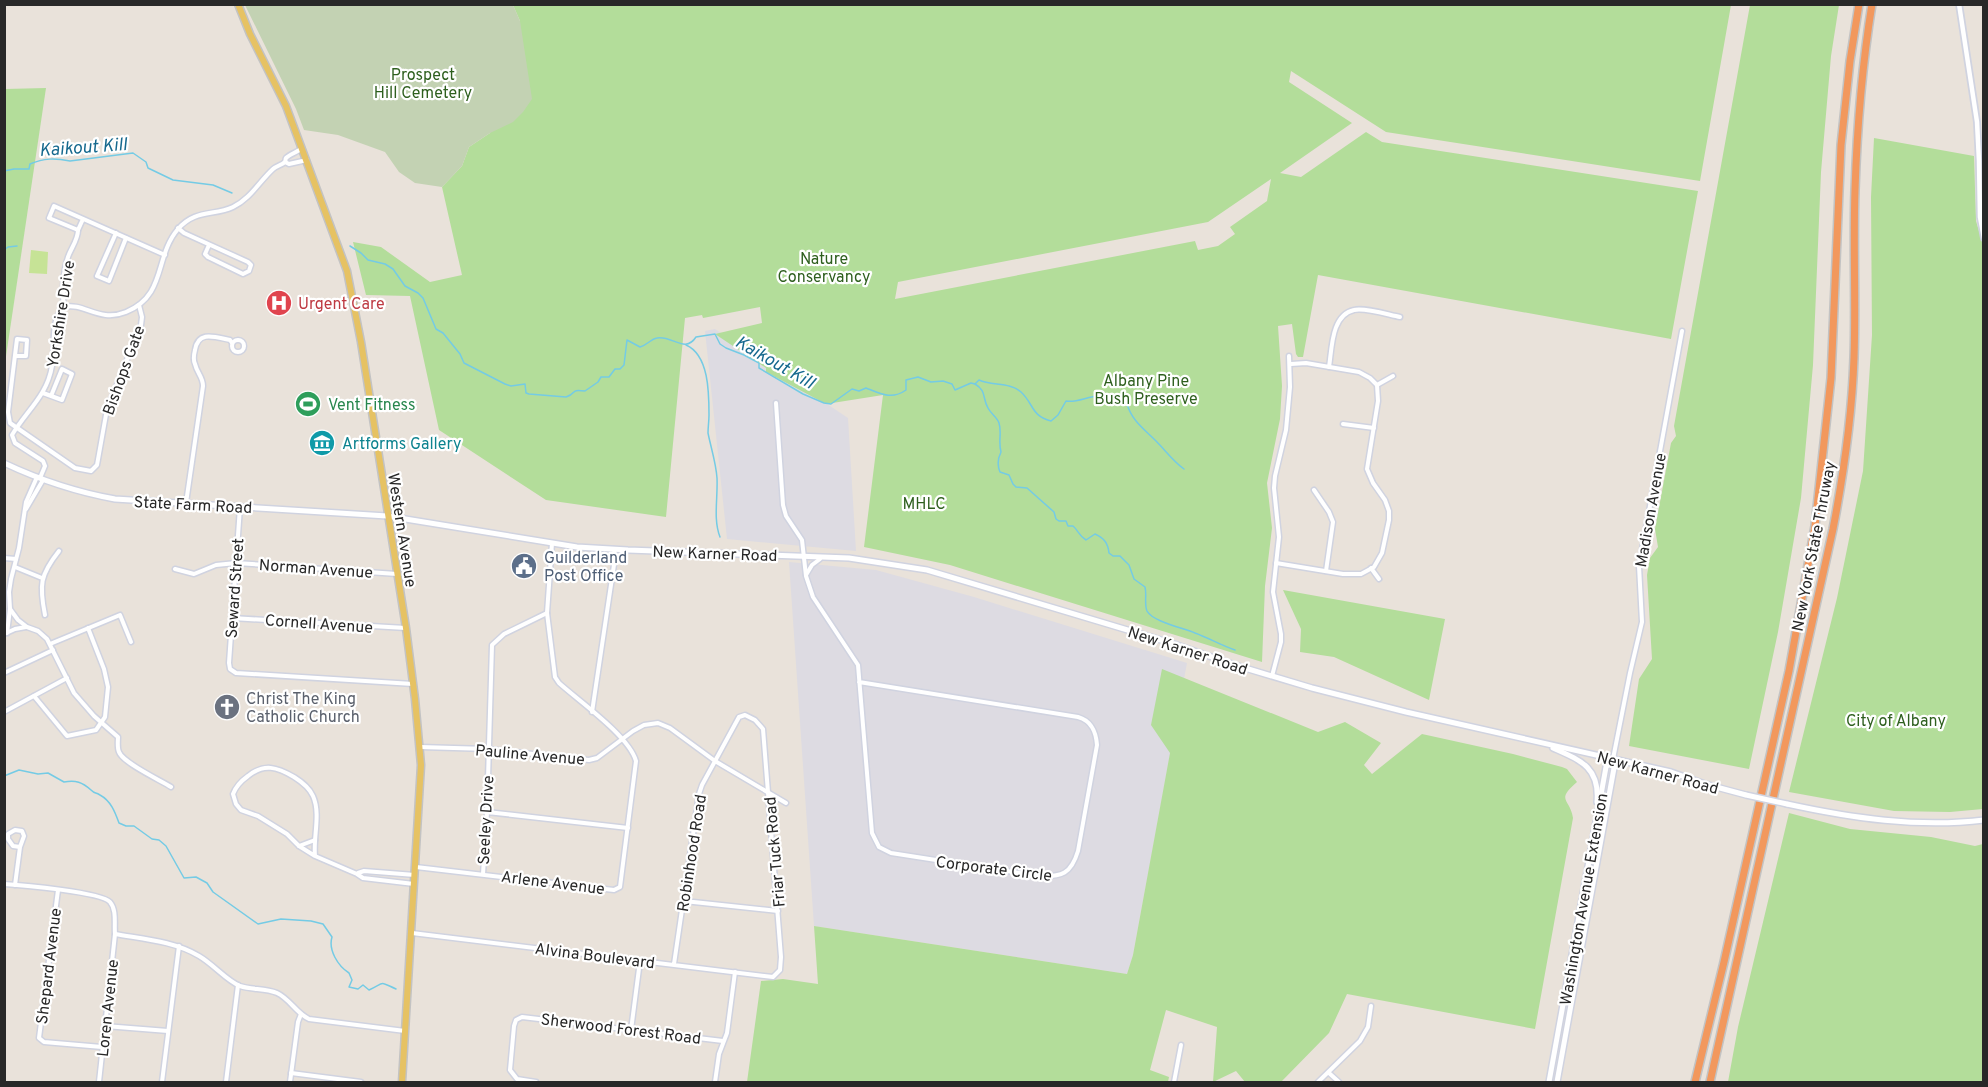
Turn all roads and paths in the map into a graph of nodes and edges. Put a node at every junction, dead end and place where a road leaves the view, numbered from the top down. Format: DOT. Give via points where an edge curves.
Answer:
graph roads {
  1 [pos="238,4"];
  2 [pos="1858,4"];
  3 [pos="1872,4"];
  4 [pos="1959,4"];
  5 [pos="302,148"];
  6 [pos="307,160"];
  7 [pos="285,162"];
  8 [pos="82,219"];
  9 [pos="178,228"];
  10 [pos="78,230"];
  11 [pos="116,233"];
  12 [pos="126,238"];
  13 [pos="1983,238"];
  14 [pos="209,244"];
  15 [pos="165,255"];
  16 [pos="139,305"];
  17 [pos="64,307"];
  18 [pos="1400,317"];
  19 [pos="1682,331"];
  20 [pos="232,344"];
  21 [pos="15,356"];
  22 [pos="1289,356"];
  23 [pos="1291,364"];
  24 [pos="1329,367"];
  25 [pos="1393,376"];
  26 [pos="1377,385"];
  27 [pos="43,393"];
  28 [pos="51,396"];
  29 [pos="776,403"];
  30 [pos="1342,424"];
  31 [pos="17,428"];
  32 [pos="1374,428"];
  33 [pos="4,463"];
  34 [pos="40,479"];
  35 [pos="1314,490"];
  36 [pos="186,503"];
  37 [pos="240,506"];
  38 [pos="387,516"];
  39 [pos="552,543"];
  40 [pos="614,549"];
  41 [pos="59,551"];
  42 [pos="804,557"];
  43 [pos="4,558"];
  44 [pos="824,558"];
  45 [pos="16,559"];
  46 [pos="236,563"];
  47 [pos="1276,563"];
  48 [pos="15,567"];
  49 [pos="1371,568"];
  50 [pos="175,569"];
  51 [pos="1326,571"];
  52 [pos="397,574"];
  53 [pos="806,576"];
  54 [pos="42,578"];
  55 [pos="1379,579"];
  56 [pos="10,609"];
  57 [pos="547,613"];
  58 [pos="45,615"];
  59 [pos="232,618"];
  60 [pos="27,627"];
  61 [pos="88,628"];
  62 [pos="406,628"];
  63 [pos="6,633"];
  64 [pos="130,642"];
  65 [pos="50,644"];
  66 [pos="53,650"];
  67 [pos="4,673"];
  68 [pos="1272,676"];
  69 [pos="67,678"];
  70 [pos="859,682"];
  71 [pos="413,684"];
  72 [pos="34,696"];
  73 [pos="4,712"];
  74 [pos="592,712"];
  75 [pos="102,724"];
  76 [pos="763,729"];
  77 [pos="622,739"];
  78 [pos="1540,742"];
  79 [pos="420,747"];
  80 [pos="488,749"];
  81 [pos="1613,759"];
  82 [pos="715,761"];
  83 [pos="171,787"];
  84 [pos="769,794"];
  85 [pos="786,803"];
  86 [pos="487,812"];
  87 [pos="1983,820"];
  88 [pos="628,828"];
  89 [pos="1595,833"];
  90 [pos="315,840"];
  91 [pos="299,846"];
  92 [pos="20,847"];
  93 [pos="315,856"];
  94 [pos="415,871"];
  95 [pos="357,874"];
  96 [pos="483,874"];
  97 [pos="414,884"];
  98 [pos="4,885"];
  99 [pos="15,885"];
  100 [pos="58,890"];
  101 [pos="684,901"];
  102 [pos="778,911"];
  103 [pos="411,932"];
  104 [pos="114,933"];
  105 [pos="179,946"];
  106 [pos="640,961"];
  107 [pos="674,964"];
  108 [pos="735,972"];
  109 [pos="778,974"];
  110 [pos="238,986"];
  111 [pos="1371,1006"];
  112 [pos="301,1014"];
  113 [pos="105,1026"];
  114 [pos="631,1029"];
  115 [pos="168,1031"];
  116 [pos="405,1031"];
  117 [pos="723,1041"];
  118 [pos="1181,1045"];
  119 [pos="102,1047"];
  120 [pos="291,1073"];
  121 [pos="1329,1073"];
  122 [pos="99,1083"];
  123 [pos="162,1083"];
  124 [pos="226,1083"];
  125 [pos="290,1083"];
  126 [pos="361,1083"];
  127 [pos="402,1083"];
  128 [pos="536,1083"];
  129 [pos="715,1083"];
  130 [pos="1174,1083"];
  131 [pos="1318,1083"];
  132 [pos="1339,1083"];
  133 [pos="1549,1083"];
  134 [pos="1557,1083"];
  135 [pos="1695,1083"];
  136 [pos="1710,1083"];
  1 -- 5 [label="main road, Western Avenue"];
  2 -- 135 [label="highway, New York State Thruway" via="1840,156 1831,378 1815,526 1789,671"];
  3 -- 136 [label="highway, New York State Thruway" via="1858,126 1854,358 1843,471"];
  4 -- 13 [label="street" via="1977,122"];
  5 -- 6 [label="main road, Western Avenue"];
  5 -- 7 [label="street"];
  6 -- 7 [label="street"];
  6 -- 38 [label="main road, Western Avenue" via="352,294"];
  7 -- 9 [label="street" via="240,203 201,214"];
  8 -- 10 [label="street, Yorkshire Drive"];
  8 -- 10 [label="street" via="54,206 49,218"];
  8 -- 11 [label="street"];
  9 -- 14 [label="street"];
  9 -- 15 [label="street"];
  10 -- 17 [label="street, Yorkshire Drive" via="68,258"];
  11 -- 12 [label="street"];
  11 -- 12 [label="street" via="97,276 109,281"];
  12 -- 15 [label="street"];
  14 -- 14 [label="street" via="205,254 208,257 243,274 249,271 248,262"];
  15 -- 16 [label="street" via="153,291"];
  16 -- 17 [label="street" via="112,316"];
  16 -- 31 [label="street, Bishops Gate" via="141,325 107,409 94,470 75,468"];
  17 -- 27 [label="street, Yorkshire Drive" via="56,317 52,365"];
  18 -- 24 [label="street" via="1358,309 1346,313 1337,322"];
  19 -- 81 [label="street, Madison Avenue" via="1639,566 1642,622"];
  20 -- 36 [label="street" via="230,340 208,336 196,343 194,363 203,387"];
  21 -- 21 [label="street" via="17,339 27,340 26,357"];
  21 -- 31 [label="street" via="8,416"];
  22 -- 23 [label="street"];
  23 -- 24 [label="street"];
  23 -- 47 [label="street" via="1286,430 1274,488 1279,523"];
  24 -- 26 [label="street" via="1359,372"];
  25 -- 26 [label="street"];
  26 -- 32 [label="street"];
  27 -- 28 [label="street"];
  27 -- 31 [label="street, Yorkshire Drive"];
  28 -- 28 [label="street" via="62,400 72,374 62,369"];
  29 -- 42 [label="street, Corporate Circle" via="783,505 802,540"];
  30 -- 32 [label="street"];
  31 -- 34 [label="street" via="12,435 15,443 44,464"];
  32 -- 49 [label="street" via="1367,469 1385,500 1389,520 1382,553"];
  33 -- 34 [label="main road, State Farm Road"];
  34 -- 36 [label="main road, State Farm Road" via="115,499"];
  34 -- 45 [label="street" via="25,510"];
  35 -- 51 [label="street" via="1333,522"];
  36 -- 37 [label="main road, State Farm Road"];
  37 -- 38 [label="main road, State Farm Road"];
  37 -- 46 [label="street, Seward Street"];
  38 -- 39 [label="main road, New Karner Road"];
  38 -- 52 [label="main road, Western Avenue"];
  39 -- 40 [label="main road, New Karner Road"];
  39 -- 57 [label="street"];
  40 -- 42 [label="main road, New Karner Road"];
  40 -- 74 [label="street"];
  41 -- 54 [label="street"];
  42 -- 44 [label="main road, New Karner Road"];
  42 -- 53 [label="street, Corporate Circle"];
  43 -- 45 [label="street"];
  44 -- 53 [label="street" via="812,565"];
  44 -- 68 [label="main road, New Karner Road" via="873,561 941,573"];
  45 -- 48 [label="street"];
  46 -- 50 [label="street, Norman Avenue" via="216,565 194,574"];
  46 -- 52 [label="street, Norman Avenue"];
  46 -- 59 [label="street, Seward Street"];
  47 -- 51 [label="street"];
  47 -- 68 [label="street" via="1273,592 1281,642"];
  48 -- 54 [label="street"];
  48 -- 56 [label="street" via="9,592"];
  49 -- 51 [label="street" via="1354,575"];
  49 -- 55 [label="street"];
  52 -- 62 [label="main road, Western Avenue"];
  53 -- 70 [label="street, Corporate Circle" via="817,604 855,659"];
  54 -- 58 [label="street"];
  56 -- 60 [label="street"];
  56 -- 63 [label="street"];
  57 -- 74 [label="street" via="555,677"];
  57 -- 80 [label="street, Seeley Drive" via="494,642 490,653"];
  59 -- 62 [label="street, Cornell Avenue"];
  59 -- 71 [label="street, Seward Street" via="230,669 236,673"];
  60 -- 63 [label="street"];
  60 -- 65 [label="street"];
  61 -- 64 [label="street" via="120,615"];
  61 -- 65 [label="street"];
  61 -- 75 [label="street" via="108,681"];
  62 -- 71 [label="main road, Western Avenue"];
  65 -- 66 [label="street"];
  66 -- 67 [label="street"];
  66 -- 69 [label="street"];
  68 -- 78 [label="main road, New Karner Road"];
  69 -- 72 [label="street"];
  69 -- 75 [label="street" via="74,693"];
  70 -- 70 [label="street, Corporate Circle" via="872,833 879,847 891,853 1039,876 1056,877 1069,869 1078,850 1096,745 1094,729 1087,721"];
  71 -- 79 [label="main road, Western Avenue"];
  72 -- 73 [label="street"];
  72 -- 75 [label="street" via="67,736 96,730"];
  74 -- 77 [label="street"];
  75 -- 83 [label="street" via="116,734 119,752 125,758"];
  76 -- 82 [label="street, Robinhood Road" via="755,720 742,716"];
  76 -- 84 [label="street, Friar Tuck Road"];
  77 -- 80 [label="street, Pauline Avenue" via="589,760"];
  77 -- 82 [label="street, Pauline Avenue" via="644,725 658,723"];
  77 -- 88 [label="street" via="636,761"];
  78 -- 81 [label="main road, New Karner Road"];
  78 -- 89 [label="main road" via="1578,759 1594,775 1598,790"];
  79 -- 80 [label="street, Pauline Avenue"];
  79 -- 94 [label="main road, Western Avenue"];
  80 -- 86 [label="street, Seeley Drive"];
  81 -- 87 [label="main road, New Karner Road, bridge" via="1839,815 1887,820"];
  81 -- 89 [label="main road, Washington Avenue Extension" via="1606,767"];
  81 -- 134 [label="main road, Washington Avenue Extension"];
  82 -- 84 [label="street, Pauline Avenue"];
  82 -- 101 [label="street, Robinhood Road" via="697,801"];
  84 -- 85 [label="street, Pauline Avenue"];
  84 -- 102 [label="street, Friar Tuck Road"];
  86 -- 88 [label="street"];
  86 -- 96 [label="street, Seeley Drive"];
  88 -- 96 [label="street, Arlene Avenue" via="620,884 614,890"];
  89 -- 133 [label="main road, Washington Avenue Extension"];
  90 -- 91 [label="street"];
  90 -- 91 [label="street" via="316,808 307,787 279,769 258,769 235,790 236,804 287,834"];
  90 -- 93 [label="street"];
  91 -- 93 [label="street"];
  92 -- 92 [label="street" via="24,835 15,830 8,834 8,839 13,846"];
  92 -- 99 [label="street"];
  93 -- 95 [label="street"];
  94 -- 95 [label="street, Arlene Avenue"];
  94 -- 96 [label="street, Arlene Avenue"];
  94 -- 97 [label="main road, Western Avenue"];
  95 -- 97 [label="street"];
  97 -- 103 [label="main road, Western Avenue"];
  98 -- 99 [label="street, Loren Avenue"];
  99 -- 100 [label="street, Loren Avenue"];
  100 -- 104 [label="street, Loren Avenue" via="107,899 114,909"];
  100 -- 119 [label="street, Shepard Avenue" via="39,1034 42,1041"];
  101 -- 102 [label="street"];
  101 -- 107 [label="street, Robinhood Road"];
  102 -- 109 [label="street, Friar Tuck Road"];
  103 -- 106 [label="street, Alvina Boulevard"];
  103 -- 116 [label="main road, Western Avenue"];
  104 -- 105 [label="street"];
  104 -- 113 [label="street, Loren Avenue"];
  105 -- 110 [label="street"];
  105 -- 115 [label="street"];
  106 -- 107 [label="street, Alvina Boulevard"];
  106 -- 114 [label="street"];
  107 -- 108 [label="street, Alvina Boulevard"];
  108 -- 109 [label="street, Alvina Boulevard" via="768,977"];
  108 -- 117 [label="street"];
  110 -- 112 [label="street" via="276,993"];
  110 -- 124 [label="street"];
  111 -- 121 [label="street" via="1366,1032"];
  112 -- 116 [label="street" via="318,1021"];
  112 -- 120 [label="street"];
  113 -- 115 [label="street"];
  113 -- 119 [label="street, Loren Avenue"];
  114 -- 117 [label="street, Sherwood Forest Road"];
  114 -- 128 [label="street, Sherwood Forest Road" via="519,1018 514,1026 509,1067 513,1077"];
  115 -- 123 [label="street"];
  116 -- 127 [label="main road, Western Avenue"];
  117 -- 129 [label="street"];
  118 -- 130 [label="street"];
  119 -- 122 [label="street, Loren Avenue"];
  120 -- 125 [label="street"];
  120 -- 126 [label="street"];
  121 -- 131 [label="street"];
  121 -- 132 [label="street"];
}
